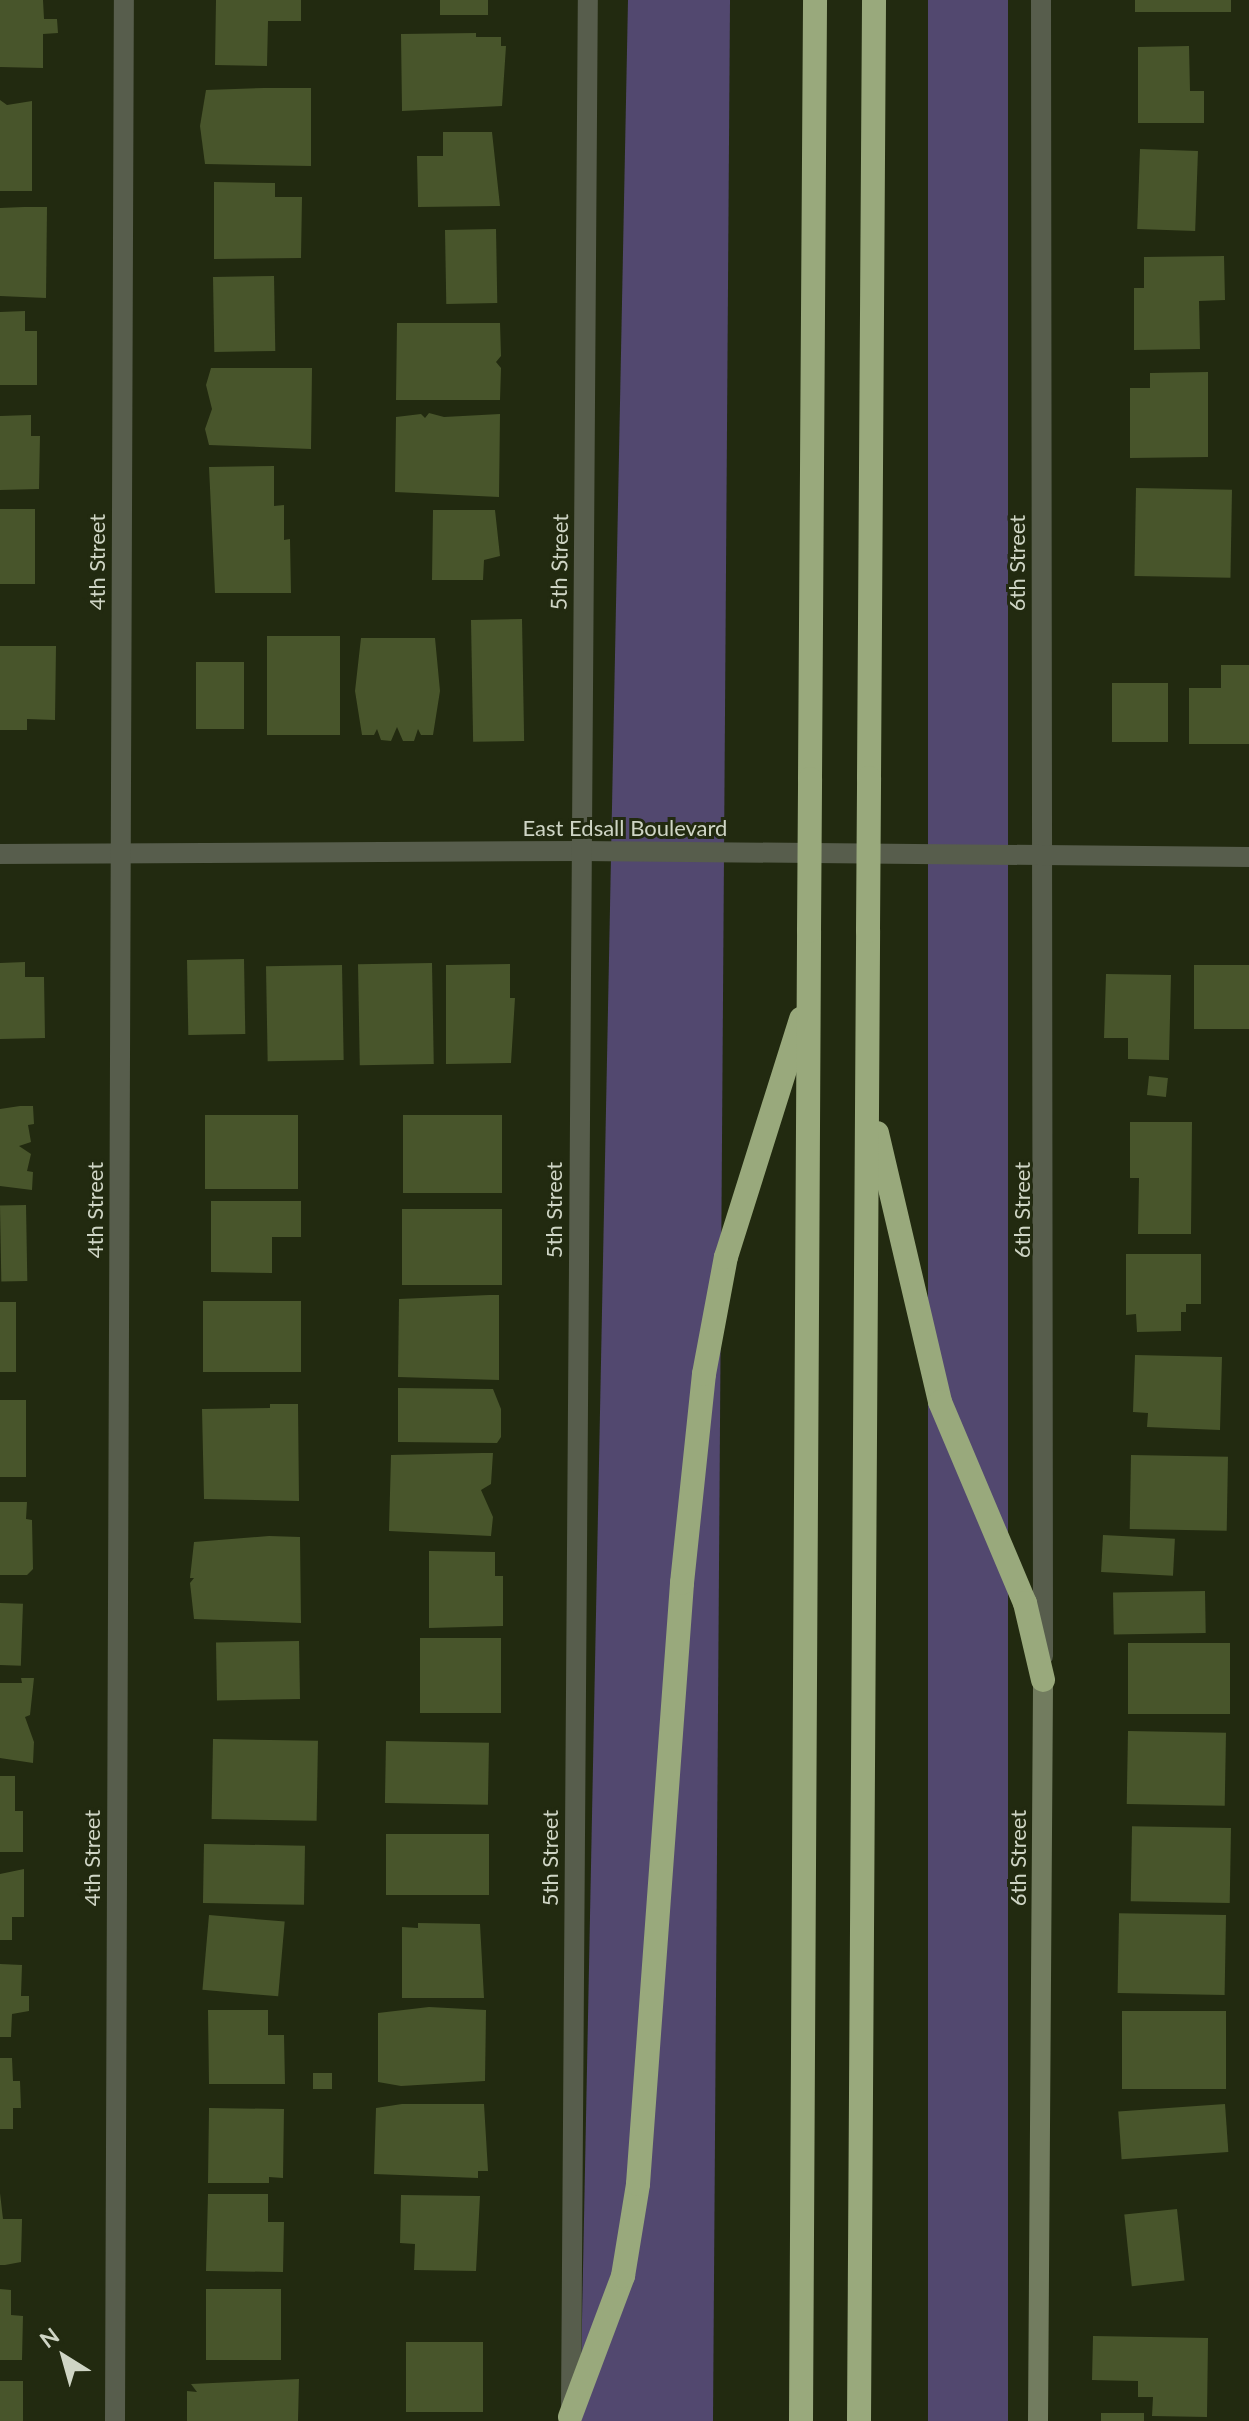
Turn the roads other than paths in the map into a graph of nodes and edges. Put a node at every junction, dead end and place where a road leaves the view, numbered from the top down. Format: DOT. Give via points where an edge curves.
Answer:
graph roads {
  1 [pos="124,0"];
  2 [pos="588,0"];
  3 [pos="815,0"];
  4 [pos="874,0"];
  5 [pos="1041,0"];
  6 [pos="581,851"];
  7 [pos="0,854"];
  8 [pos="120,854"];
  9 [pos="1040,855"];
  10 [pos="1249,857"];
  11 [pos="808,994"];
  12 [pos="867,1088"];
  13 [pos="1043,1680"];
  14 [pos="570,2419"];
  15 [pos="115,2421"];
  16 [pos="801,2421"];
  17 [pos="859,2421"];
  18 [pos="1038,2421"];
  1 -- 8 [label="street, 4th Street"];
  2 -- 6 [label="street, 5th Street"];
  3 -- 11 [label="highway, bridge"];
  4 -- 12 [label="highway, bridge"];
  5 -- 9 [label="street, 6th Street"];
  6 -- 8 [label="street, East Edsall Boulevard"];
  6 -- 9 [label="street, East Edsall Boulevard"];
  6 -- 14 [label="street, 5th Street"];
  7 -- 8 [label="street, East Edsall Boulevard"];
  8 -- 15 [label="street, 4th Street"];
  9 -- 10 [label="street, East Edsall Boulevard"];
  9 -- 13 [label="street, 6th Street" via="1046,1146"];
  11 -- 14 [label="highway" via="726,1257 704,1374 682,1583 637,2198 623,2276"];
  11 -- 16 [label="highway"];
  12 -- 13 [label="highway" via="937,1390 1025,1603"];
  12 -- 17 [label="highway"];
  13 -- 18 [label="main road, 6th Street"];
}
